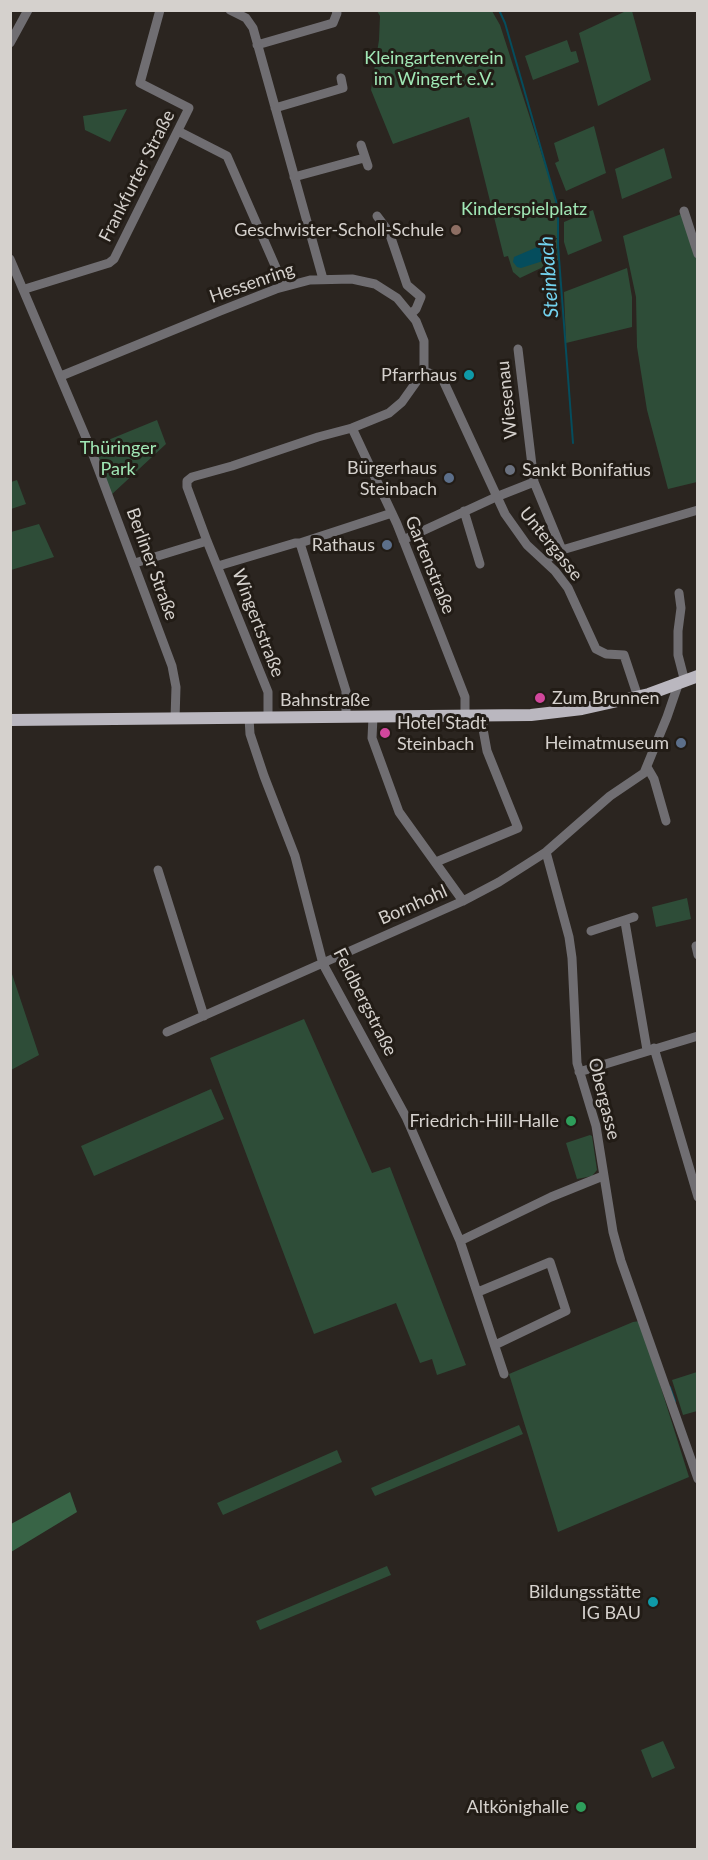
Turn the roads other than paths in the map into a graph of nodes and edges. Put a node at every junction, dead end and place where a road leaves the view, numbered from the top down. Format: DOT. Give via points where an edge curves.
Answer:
graph roads {
  1 [pos="28,10"];
  2 [pos="160,10"];
  3 [pos="230,10"];
  4 [pos="336,10"];
  5 [pos="10,42"];
  6 [pos="257,45"];
  7 [pos="341,78"];
  8 [pos="275,108"];
  9 [pos="178,131"];
  10 [pos="361,145"];
  11 [pos="294,177"];
  12 [pos="684,211"];
  13 [pos="377,216"];
  14 [pos="698,254"];
  15 [pos="10,258"];
  16 [pos="322,279"];
  17 [pos="407,285"];
  18 [pos="284,286"];
  19 [pos="25,289"];
  20 [pos="394,295"];
  21 [pos="411,314"];
  22 [pos="518,349"];
  23 [pos="424,371"];
  24 [pos="61,376"];
  25 [pos="352,428"];
  26 [pos="534,482"];
  27 [pos="496,497"];
  28 [pos="464,511"];
  29 [pos="697,511"];
  30 [pos="392,513"];
  31 [pos="403,540"];
  32 [pos="207,541"];
  33 [pos="300,543"];
  34 [pos="562,550"];
  35 [pos="544,561"];
  36 [pos="135,563"];
  37 [pos="480,564"];
  38 [pos="218,566"];
  39 [pos="679,593"];
  40 [pos="698,676"];
  41 [pos="681,683"];
  42 [pos="638,697"];
  43 [pos="346,717"];
  44 [pos="373,717"];
  45 [pos="465,717"];
  46 [pos="483,717"];
  47 [pos="249,718"];
  48 [pos="268,718"];
  49 [pos="175,719"];
  50 [pos="10,720"];
  51 [pos="647,767"];
  52 [pos="666,821"];
  53 [pos="546,852"];
  54 [pos="436,862"];
  55 [pos="158,870"];
  56 [pos="463,901"];
  57 [pos="634,917"];
  58 [pos="625,922"];
  59 [pos="591,931"];
  60 [pos="323,964"];
  61 [pos="204,1016"];
  62 [pos="167,1032"];
  63 [pos="698,1036"];
  64 [pos="651,1049"];
  65 [pos="579,1072"];
  66 [pos="603,1176"];
  67 [pos="698,1197"];
  68 [pos="460,1241"];
  69 [pos="477,1292"];
  70 [pos="495,1345"];
  71 [pos="504,1374"];
  72 [pos="698,1479"];
  1 -- 5 [label="street"];
  2 -- 9 [label="street, Frankfurter Straße" via="140,83 189,108"];
  3 -- 6 [label="street" via="246,18"];
  4 -- 6 [label="street" via="333,23"];
  6 -- 8 [label="street"];
  7 -- 8 [label="street" via="343,88"];
  8 -- 11 [label="street"];
  9 -- 18 [label="street" via="227,156"];
  9 -- 19 [label="street, Frankfurter Straße" via="114,259"];
  10 -- 11 [label="street" via="366,162"];
  11 -- 16 [label="street"];
  12 -- 14 [label="street"];
  13 -- 17 [label="street" via="389,232"];
  15 -- 19 [label="street, Berliner Straße"];
  16 -- 18 [label="street, Hessenring"];
  16 -- 20 [label="street, Hessenring" via="358,279"];
  17 -- 20 [label="street"];
  17 -- 21 [label="street" via="421,296"];
  18 -- 24 [label="street, Hessenring"];
  19 -- 24 [label="street, Berliner Straße"];
  20 -- 21 [label="street, Hessenring"];
  21 -- 23 [label="street, Hessenring" via="423,337"];
  22 -- 26 [label="street, Wiesenau"];
  23 -- 25 [label="street" via="397,408"];
  23 -- 27 [label="street, Untergasse" via="442,378"];
  24 -- 36 [label="street, Berliner Straße"];
  25 -- 30 [label="street, Gartenstraße"];
  25 -- 32 [label="street, Wingertstraße" via="192,477 187,487"];
  26 -- 27 [label="street"];
  26 -- 34 [label="street, Wiesenau"];
  27 -- 28 [label="street"];
  27 -- 35 [label="street, Untergasse" via="527,545"];
  28 -- 31 [label="street"];
  28 -- 37 [label="street"];
  29 -- 34 [label="street"];
  30 -- 31 [label="street, Gartenstraße"];
  30 -- 33 [label="street"];
  31 -- 45 [label="street, Gartenstraße" via="465,697"];
  32 -- 36 [label="street"];
  32 -- 38 [label="street, Wingertstraße"];
  33 -- 38 [label="street"];
  33 -- 43 [label="street" via="346,691"];
  34 -- 35 [label="street"];
  35 -- 42 [label="street, Untergasse" via="568,588 596,649 624,655"];
  36 -- 49 [label="street, Berliner Straße" via="172,666"];
  38 -- 48 [label="street, Wingertstraße" via="268,692"];
  39 -- 41 [label="street"];
  40 -- 41 [label="main road, Bahnstraße"];
  41 -- 42 [label="main road, Bahnstraße"];
  41 -- 51 [label="street, Bornhohl"];
  42 -- 46 [label="main road, Bahnstraße" via="553,713"];
  43 -- 44 [label="main road, Bahnstraße"];
  43 -- 48 [label="main road, Bahnstraße"];
  44 -- 45 [label="main road, Bahnstraße"];
  44 -- 54 [label="street" via="372,738 396,804"];
  45 -- 46 [label="main road, Bahnstraße"];
  46 -- 54 [label="street" via="487,751 518,828"];
  47 -- 48 [label="main road, Bahnstraße"];
  47 -- 49 [label="main road, Bahnstraße"];
  47 -- 60 [label="street, Feldbergstraße" via="250,734 295,856"];
  49 -- 50 [label="main road, Bahnstraße"];
  51 -- 52 [label="street"];
  51 -- 53 [label="street, Bornhohl" via="639,778 610,796"];
  53 -- 56 [label="street, Bornhohl"];
  53 -- 65 [label="street, Obergasse" via="569,937"];
  54 -- 56 [label="street"];
  55 -- 61 [label="street"];
  56 -- 60 [label="street, Bornhohl"];
  57 -- 58 [label="street"];
  58 -- 59 [label="street"];
  58 -- 64 [label="street"];
  60 -- 61 [label="street, Bornhohl"];
  60 -- 68 [label="street, Feldbergstraße" via="403,1110"];
  61 -- 62 [label="street, Bornhohl"];
  63 -- 64 [label="street"];
  64 -- 65 [label="street"];
  64 -- 67 [label="street"];
  65 -- 66 [label="street, Obergasse" via="596,1126"];
  66 -- 68 [label="street"];
  66 -- 72 [label="street, Obergasse" via="621,1261"];
  68 -- 69 [label="street, Feldbergstraße"];
  69 -- 70 [label="street, Feldbergstraße"];
  69 -- 70 [label="street" via="550,1262 566,1311"];
  70 -- 71 [label="street, Feldbergstraße"];
}
